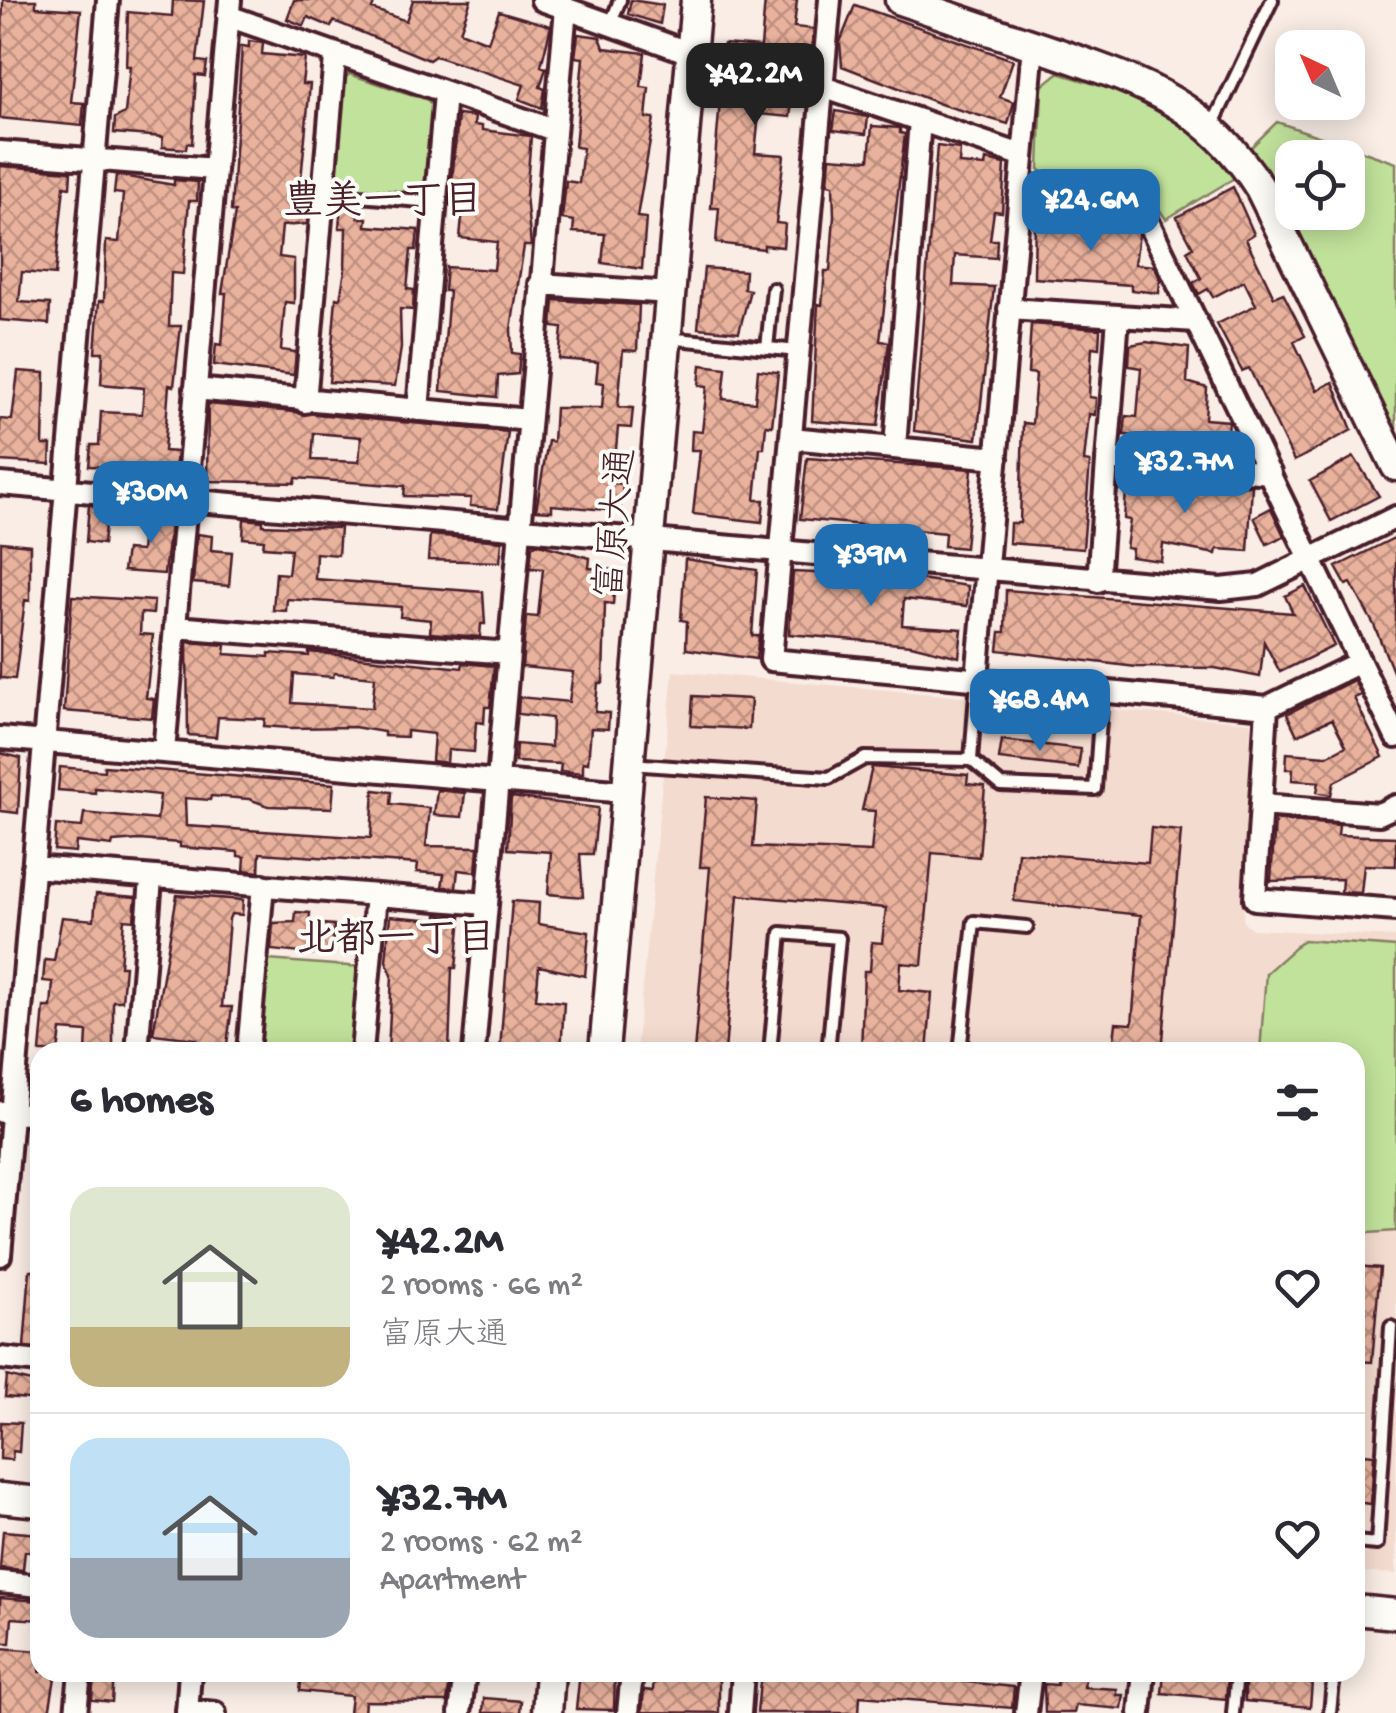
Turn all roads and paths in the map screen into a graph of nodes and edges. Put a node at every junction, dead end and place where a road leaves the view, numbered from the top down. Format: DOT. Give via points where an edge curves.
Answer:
graph roads {
  1 [pos="108,0"];
  2 [pos="542,0"];
  3 [pos="620,0"];
  4 [pos="696,0"];
  5 [pos="830,0"];
  6 [pos="900,0"];
  7 [pos="1272,0"];
  8 [pos="943,7"];
  9 [pos="229,8"];
  10 [pos="566,8"];
  11 [pos="614,15"];
  12 [pos="1033,45"];
  13 [pos="690,54"];
  14 [pos="335,57"];
  15 [pos="820,86"];
  16 [pos="445,93"];
  17 [pos="920,120"];
  18 [pos="1212,127"];
  19 [pos="554,130"];
  20 [pos="0,152"];
  21 [pos="1022,154"];
  22 [pos="94,160"];
  23 [pos="214,169"];
  24 [pos="321,194"];
  25 [pos="1019,198"];
  26 [pos="434,202"];
  27 [pos="540,284"];
  28 [pos="773,289"];
  29 [pos="670,294"];
  30 [pos="1010,310"];
  31 [pos="1118,317"];
  32 [pos="1196,321"];
  33 [pos="666,338"];
  34 [pos="767,348"];
  35 [pos="798,351"];
  36 [pos="195,389"];
  37 [pos="304,402"];
  38 [pos="418,410"];
  39 [pos="529,420"];
  40 [pos="790,438"];
  41 [pos="894,447"];
  42 [pos="997,458"];
  43 [pos="1107,458"];
  44 [pos="1396,466"];
  45 [pos="1270,473"];
  46 [pos="0,484"];
  47 [pos="66,490"];
  48 [pos="185,500"];
  49 [pos="1396,518"];
  50 [pos="519,530"];
  51 [pos="649,541"];
  52 [pos="780,552"];
  53 [pos="1312,558"];
  54 [pos="986,570"];
  55 [pos="1098,581"];
  56 [pos="175,626"];
  57 [pos="509,653"];
  58 [pos="1360,662"];
  59 [pos="977,680"];
  60 [pos="1102,691"];
  61 [pos="1267,707"];
  62 [pos="1396,736"];
  63 [pos="0,738"];
  64 [pos="44,742"];
  65 [pos="164,752"];
  66 [pos="972,760"];
  67 [pos="628,778"];
  68 [pos="498,782"];
  69 [pos="1261,805"];
  70 [pos="1396,806"];
  71 [pos="33,867"];
  72 [pos="151,879"];
  73 [pos="263,885"];
  74 [pos="376,895"];
  75 [pos="487,904"];
  76 [pos="1396,910"];
  77 [pos="1027,926"];
  78 [pos="138,1042"];
  79 [pos="249,1042"];
  80 [pos="363,1042"];
  81 [pos="475,1042"];
  82 [pos="605,1042"];
  83 [pos="771,1042"];
  84 [pos="829,1042"];
  85 [pos="961,1042"];
  86 [pos="6,1112"];
  87 [pos="0,1254"];
  88 [pos="1391,1327"];
  89 [pos="0,1358"];
  90 [pos="30,1361"];
  91 [pos="0,1498"];
  92 [pos="30,1501"];
  93 [pos="1365,1543"];
  94 [pos="0,1582"];
  95 [pos="30,1585"];
  96 [pos="1365,1611"];
  97 [pos="1396,1614"];
  98 [pos="79,1682"];
  99 [pos="189,1682"];
  100 [pos="463,1682"];
  101 [pos="549,1682"];
  102 [pos="631,1682"];
  103 [pos="742,1682"];
  104 [pos="1029,1682"];
  105 [pos="1143,1682"];
  106 [pos="1236,1682"];
  107 [pos="1333,1682"];
  108 [pos="187,1712"];
  109 [pos="76,1713"];
  110 [pos="215,1713"];
  111 [pos="460,1713"];
  112 [pos="546,1713"];
  113 [pos="628,1713"];
  114 [pos="740,1713"];
  115 [pos="1026,1713"];
  116 [pos="1140,1713"];
  117 [pos="1233,1713"];
  118 [pos="1330,1713"];
  1 -- 22 [label="street"];
  2 -- 10 [label="street"];
  3 -- 11 [label="lane"];
  4 -- 13 [label="street, 富原大通"];
  5 -- 15 [label="street"];
  6 -- 8 [label="street"];
  7 -- 18 [label="lane"];
  8 -- 12 [label="street"];
  9 -- 14 [label="street"];
  9 -- 23 [label="street"];
  10 -- 13 [label="street"];
  10 -- 19 [label="street"];
  12 -- 18 [label="street" via="1148,85"];
  12 -- 21 [label="street"];
  13 -- 29 [label="street, 富原大通"];
  14 -- 16 [label="street"];
  14 -- 24 [label="street"];
  15 -- 17 [label="street"];
  15 -- 35 [label="street"];
  16 -- 19 [label="street"];
  16 -- 26 [label="street"];
  17 -- 21 [label="street"];
  17 -- 41 [label="street"];
  18 -- 44 [label="street" via="1260,188"];
  19 -- 27 [label="street"];
  20 -- 22 [label="street"];
  21 -- 25 [label="street"];
  22 -- 23 [label="street"];
  22 -- 47 [label="street"];
  23 -- 36 [label="street"];
  24 -- 26 [label="lane"];
  24 -- 37 [label="street"];
  25 -- 30 [label="street"];
  25 -- 32 [label="street" via="1142,210"];
  26 -- 38 [label="street"];
  27 -- 29 [label="street"];
  27 -- 39 [label="street"];
  28 -- 34 [label="lane"];
  29 -- 33 [label="street, 富原大通"];
  30 -- 31 [label="street"];
  30 -- 42 [label="street"];
  31 -- 32 [label="street"];
  31 -- 43 [label="street"];
  32 -- 45 [label="street"];
  33 -- 34 [label="lane"];
  33 -- 51 [label="street, 富原大通"];
  34 -- 35 [label="lane"];
  35 -- 40 [label="street"];
  36 -- 37 [label="street"];
  36 -- 48 [label="street"];
  37 -- 38 [label="street"];
  38 -- 39 [label="street"];
  39 -- 50 [label="street"];
  40 -- 41 [label="street"];
  40 -- 52 [label="street"];
  41 -- 42 [label="street"];
  42 -- 54 [label="street"];
  43 -- 45 [label="street"];
  43 -- 55 [label="street"];
  45 -- 53 [label="street"];
  46 -- 47 [label="street"];
  47 -- 48 [label="street"];
  47 -- 64 [label="street"];
  48 -- 50 [label="street"];
  48 -- 56 [label="street"];
  49 -- 53 [label="street"];
  50 -- 51 [label="street"];
  50 -- 57 [label="street"];
  51 -- 52 [label="street"];
  51 -- 67 [label="street, 富原大通"];
  52 -- 54 [label="street"];
  52 -- 59 [label="street" via="771,660"];
  53 -- 55 [label="street" via="1258,586"];
  53 -- 58 [label="street"];
  54 -- 55 [label="street"];
  54 -- 59 [label="street"];
  56 -- 57 [label="street"];
  56 -- 65 [label="street"];
  57 -- 68 [label="street"];
  58 -- 61 [label="street"];
  58 -- 62 [label="street"];
  59 -- 60 [label="street"];
  59 -- 66 [label="lane"];
  60 -- 61 [label="street"];
  60 -- 66 [label="lane" via="1095,789 1001,785"];
  61 -- 69 [label="street"];
  63 -- 64 [label="street"];
  64 -- 65 [label="street"];
  64 -- 71 [label="street"];
  65 -- 68 [label="street"];
  66 -- 67 [label="lane" via="865,758 829,778"];
  67 -- 68 [label="street"];
  67 -- 82 [label="street, 富原大通"];
  68 -- 75 [label="street"];
  69 -- 70 [label="street" via="1378,814"];
  69 -- 76 [label="street" via="1256,900"];
  71 -- 72 [label="street"];
  71 -- 86 [label="street"];
  72 -- 73 [label="street"];
  72 -- 78 [label="street"];
  73 -- 74 [label="street"];
  73 -- 79 [label="street"];
  74 -- 75 [label="street"];
  74 -- 80 [label="street"];
  75 -- 81 [label="street"];
  77 -- 85 [label="lane" via="974,922"];
  83 -- 84 [label="lane" via="781,933 838,938"];
  86 -- 87 [label="street"];
  88 -- 93 [label="lane" via="1377,1544"];
  89 -- 90 [label="street"];
  91 -- 92 [label="street"];
  94 -- 95 [label="street"];
  96 -- 97 [label="street"];
  98 -- 109 [label="street"];
  99 -- 108 [label="street"];
  100 -- 111 [label="street"];
  101 -- 112 [label="street"];
  102 -- 113 [label="street"];
  103 -- 114 [label="street"];
  104 -- 115 [label="street"];
  105 -- 116 [label="street"];
  106 -- 117 [label="lane"];
  107 -- 118 [label="lane"];
  108 -- 110 [label="street"];
}
